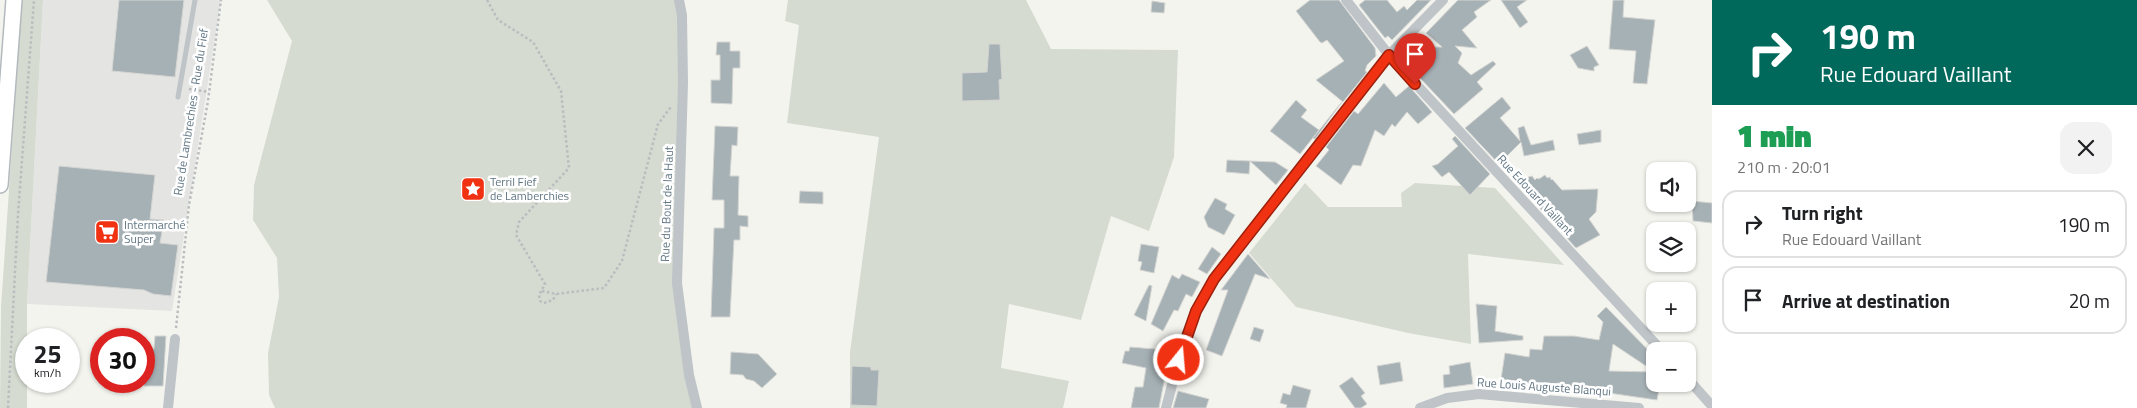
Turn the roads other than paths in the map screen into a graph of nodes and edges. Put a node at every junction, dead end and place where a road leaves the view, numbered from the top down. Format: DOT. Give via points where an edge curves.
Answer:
graph roads {
  1 [pos="14,0"];
  2 [pos="195,0"];
  3 [pos="680,0"];
  4 [pos="1346,0"];
  5 [pos="1443,0"];
  6 [pos="1389,55"];
  7 [pos="178,97"];
  8 [pos="0,185"];
  9 [pos="175,340"];
  10 [pos="1654,342"];
  11 [pos="1696,388"];
  12 [pos="1712,406"];
  13 [pos="168,408"];
  14 [pos="697,408"];
  15 [pos="1166,408"];
  16 [pos="1420,408"];
  17 [pos="1638,408"];
  1 -- 8 [label="main road"];
  2 -- 7 [label="lane"];
  3 -- 14 [label="street, Rue du Bout de la Haut" via="684,83 677,283 689,375"];
  4 -- 6 [label="street, Rue Edouard Vaillant"];
  5 -- 6 [label="street"];
  6 -- 10 [label="street, Rue Edouard Vaillant"];
  6 -- 15 [label="street" via="1214,279 1190,327"];
  9 -- 13 [label="street"];
  11 -- 12 [label="street"];
  16 -- 17 [label="street, Rue Louis Auguste Blanqui" via="1447,398 1479,394"];
}
